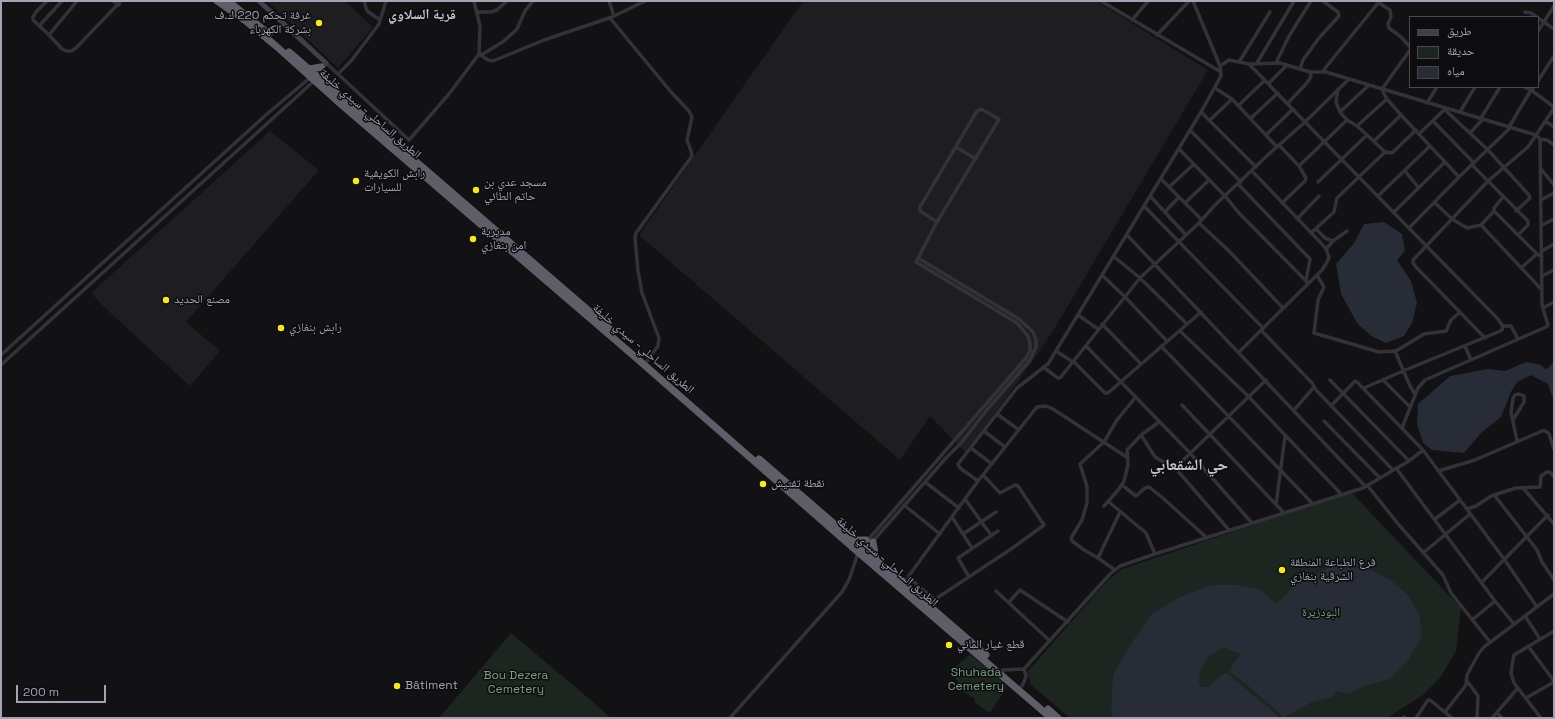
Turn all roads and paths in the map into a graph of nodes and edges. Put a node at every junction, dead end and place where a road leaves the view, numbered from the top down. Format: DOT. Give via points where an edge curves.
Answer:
graph roads {
  1 [pos="47,1"];
  2 [pos="62,1"];
  3 [pos="77,1"];
  4 [pos="113,1"];
  5 [pos="217,1"];
  6 [pos="228,1"];
  7 [pos="364,1"];
  8 [pos="386,1"];
  9 [pos="474,1"];
  10 [pos="507,1"];
  11 [pos="533,1"];
  12 [pos="609,1"];
  13 [pos="644,1"];
  14 [pos="1101,1"];
  15 [pos="1112,1"];
  16 [pos="1148,1"];
  17 [pos="1189,1"];
  18 [pos="1193,1"];
  19 [pos="1294,1"];
  20 [pos="1311,1"];
  21 [pos="1323,1"];
  22 [pos="263,2"];
  23 [pos="1377,2"];
  24 [pos="120,3"];
  25 [pos="1108,5"];
  26 [pos="1554,6"];
  27 [pos="477,12"];
  28 [pos="1270,12"];
  29 [pos="1525,12"];
  30 [pos="1535,16"];
  31 [pos="612,17"];
  32 [pos="1539,19"];
  33 [pos="380,20"];
  34 [pos="1132,20"];
  35 [pos="1543,22"];
  36 [pos="39,26"];
  37 [pos="1539,28"];
  38 [pos="1554,29"];
  39 [pos="49,34"];
  40 [pos="1157,35"];
  41 [pos="1409,47"];
  42 [pos="1409,49"];
  43 [pos="479,54"];
  44 [pos="1554,56"];
  45 [pos="1239,62"];
  46 [pos="1257,62"];
  47 [pos="1276,63"];
  48 [pos="1249,64"];
  49 [pos="1287,65"];
  50 [pos="323,66"];
  51 [pos="1220,66"];
  52 [pos="1300,69"];
  53 [pos="1221,72"];
  54 [pos="1310,72"];
  55 [pos="1322,72"];
  56 [pos="338,74"];
  57 [pos="315,76"];
  58 [pos="1349,79"];
  59 [pos="1539,79"];
  60 [pos="1265,80"];
  61 [pos="1269,84"];
  62 [pos="1368,85"];
  63 [pos="1215,88"];
  64 [pos="1436,88"];
  65 [pos="1474,88"];
  66 [pos="1499,88"];
  67 [pos="1338,89"];
  68 [pos="1382,89"];
  69 [pos="1532,89"];
  70 [pos="1278,93"];
  71 [pos="1232,99"];
  72 [pos="1387,99"];
  73 [pos="1288,103"];
  74 [pos="1427,103"];
  75 [pos="1239,105"];
  76 [pos="1554,107"];
  77 [pos="1293,109"];
  78 [pos="1445,109"];
  79 [pos="1201,112"];
  80 [pos="1340,112"];
  81 [pos="1460,112"];
  82 [pos="1401,115"];
  83 [pos="1251,118"];
  84 [pos="1482,119"];
  85 [pos="1210,120"];
  86 [pos="1347,120"];
  87 [pos="1433,121"];
  88 [pos="1545,121"];
  89 [pos="1305,122"];
  90 [pos="1357,126"];
  91 [pos="1510,127"];
  92 [pos="1554,127"];
  93 [pos="1190,130"];
  94 [pos="1416,130"];
  95 [pos="1470,133"];
  96 [pos="1419,134"];
  97 [pos="1266,135"];
  98 [pos="1368,135"];
  99 [pos="1536,135"];
  100 [pos="1540,139"];
  101 [pos="1374,141"];
  102 [pos="1324,142"];
  103 [pos="1554,145"];
  104 [pos="1278,146"];
  105 [pos="1430,146"];
  106 [pos="956,147"];
  107 [pos="1179,149"];
  108 [pos="1488,150"];
  109 [pos="1385,152"];
  110 [pos="976,159"];
  111 [pos="1342,159"];
  112 [pos="1445,162"];
  113 [pos="1194,164"];
  114 [pos="1473,164"];
  115 [pos="1299,166"];
  116 [pos="1256,168"];
  117 [pos="1503,168"];
  118 [pos="1541,168"];
  119 [pos="1252,171"];
  120 [pos="1404,171"];
  121 [pos="1359,177"];
  122 [pos="1459,177"];
  123 [pos="1161,179"];
  124 [pos="1209,180"];
  125 [pos="1488,181"];
  126 [pos="1318,182"];
  127 [pos="1240,183"];
  128 [pos="1554,185"];
  129 [pos="1170,187"];
  130 [pos="1419,188"];
  131 [pos="1554,193"];
  132 [pos="1150,196"];
  133 [pos="1225,196"];
  134 [pos="1319,196"];
  135 [pos="1378,196"];
  136 [pos="1179,197"];
  137 [pos="1503,197"];
  138 [pos="1542,200"];
  139 [pos="1185,203"];
  140 [pos="1282,203"];
  141 [pos="1435,203"];
  142 [pos="1144,206"];
  143 [pos="1494,211"];
  144 [pos="1516,211"];
  145 [pos="1165,212"];
  146 [pos="1394,212"];
  147 [pos="1452,218"];
  148 [pos="1297,219"];
  149 [pos="1554,219"];
  150 [pos="1201,221"];
  151 [pos="936,222"];
  152 [pos="1481,225"];
  153 [pos="1542,225"];
  154 [pos="1409,228"];
  155 [pos="1316,229"];
  156 [pos="1347,231"];
  157 [pos="1312,233"];
  158 [pos="1127,235"];
  159 [pos="1186,235"];
  160 [pos="1518,235"];
  161 [pos="1333,241"];
  162 [pos="1178,242"];
  163 [pos="1554,244"];
  164 [pos="1426,246"];
  165 [pos="1326,249"];
  166 [pos="1542,251"];
  167 [pos="1537,254"];
  168 [pos="1113,256"];
  169 [pos="1542,257"];
  170 [pos="917,260"];
  171 [pos="1154,264"];
  172 [pos="1521,268"];
  173 [pos="1554,270"];
  174 [pos="1102,275"];
  175 [pos="1317,275"];
  176 [pos="1542,276"];
  177 [pos="1140,278"];
  178 [pos="1307,282"];
  179 [pos="1542,290"];
  180 [pos="1125,296"];
  181 [pos="1554,302"];
  182 [pos="1283,308"];
  183 [pos="1543,308"];
  184 [pos="1201,312"];
  185 [pos="1460,312"];
  186 [pos="1078,315"];
  187 [pos="1019,319"];
  188 [pos="1017,323"];
  189 [pos="1102,324"];
  190 [pos="1187,324"];
  191 [pos="1503,326"];
  192 [pos="1098,329"];
  193 [pos="1262,329"];
  194 [pos="1180,330"];
  195 [pos="1485,338"];
  196 [pos="1518,339"];
  197 [pos="1167,341"];
  198 [pos="1086,346"];
  199 [pos="1161,346"];
  200 [pos="1465,346"];
  201 [pos="1056,350"];
  202 [pos="1239,352"];
  203 [pos="1396,352"];
  204 [pos="1,355"];
  205 [pos="1471,360"];
  206 [pos="647,361"];
  207 [pos="1073,362"];
  208 [pos="1141,364"];
  209 [pos="1,365"];
  210 [pos="1044,368"];
  211 [pos="1403,371"];
  212 [pos="1266,380"];
  213 [pos="1330,380"];
  214 [pos="1383,380"];
  215 [pos="1121,382"];
  216 [pos="1314,387"];
  217 [pos="1364,388"];
  218 [pos="1344,393"];
  219 [pos="1415,394"];
  220 [pos="1248,396"];
  221 [pos="1135,398"];
  222 [pos="1182,405"];
  223 [pos="1331,406"];
  224 [pos="1410,407"];
  225 [pos="1294,410"];
  226 [pos="997,414"];
  227 [pos="1228,416"];
  228 [pos="1513,420"];
  229 [pos="1324,421"];
  230 [pos="1159,422"];
  231 [pos="970,424"];
  232 [pos="973,426"];
  233 [pos="1402,428"];
  234 [pos="1019,430"];
  235 [pos="984,431"];
  236 [pos="1209,434"];
  237 [pos="1141,435"];
  238 [pos="1285,436"];
  239 [pos="1104,442"];
  240 [pos="1518,442"];
  241 [pos="1005,447"];
  242 [pos="948,448"];
  243 [pos="971,448"];
  244 [pos="1554,449"];
  245 [pos="1423,450"];
  246 [pos="951,452"];
  247 [pos="1190,453"];
  248 [pos="1128,458"];
  249 [pos="1409,461"];
  250 [pos="992,464"];
  251 [pos="1175,468"];
  252 [pos="1395,469"];
  253 [pos="1281,470"];
  254 [pos="1438,471"];
  255 [pos="983,475"];
  256 [pos="1554,477"];
  257 [pos="1379,478"];
  258 [pos="978,481"];
  259 [pos="925,482"];
  260 [pos="1122,485"];
  261 [pos="1366,486"];
  262 [pos="1523,488"];
  263 [pos="1341,494"];
  264 [pos="1495,496"];
  265 [pos="965,499"];
  266 [pos="1460,500"];
  267 [pos="1109,502"];
  268 [pos="1312,503"];
  269 [pos="904,505"];
  270 [pos="1276,505"];
  271 [pos="1104,506"];
  272 [pos="958,508"];
  273 [pos="1466,509"];
  274 [pos="996,512"];
  275 [pos="1120,512"];
  276 [pos="1284,513"];
  277 [pos="1470,514"];
  278 [pos="1550,516"];
  279 [pos="952,517"];
  280 [pos="1435,519"];
  281 [pos="982,522"];
  282 [pos="1252,523"];
  283 [pos="1554,524"];
  284 [pos="1229,530"];
  285 [pos="998,531"];
  286 [pos="940,534"];
  287 [pos="963,534"];
  288 [pos="1446,534"];
  289 [pos="991,535"];
  290 [pos="1526,537"];
  291 [pos="1206,538"];
  292 [pos="853,540"];
  293 [pos="870,541"];
  294 [pos="972,548"];
  295 [pos="860,552"];
  296 [pos="1423,553"];
  297 [pos="1155,554"];
  298 [pos="1098,558"];
  299 [pos="1504,559"];
  300 [pos="876,560"];
  301 [pos="1115,570"];
  302 [pos="969,577"];
  303 [pos="905,580"];
  304 [pos="1554,580"];
  305 [pos="1482,582"];
  306 [pos="996,591"];
  307 [pos="1554,594"];
  308 [pos="935,600"];
  309 [pos="1495,601"];
  310 [pos="1009,602"];
  311 [pos="927,604"];
  312 [pos="1537,607"];
  313 [pos="1525,616"];
  314 [pos="1472,620"];
  315 [pos="1068,622"];
  316 [pos="1514,624"];
  317 [pos="1554,631"];
  318 [pos="1540,639"];
  319 [pos="1050,641"];
  320 [pos="1490,642"];
  321 [pos="1528,646"];
  322 [pos="1024,669"];
  323 [pos="1003,670"];
  324 [pos="1467,681"];
  325 [pos="1554,682"];
  326 [pos="1022,686"];
  327 [pos="1518,688"];
  328 [pos="1526,698"];
  329 [pos="1445,712"];
  330 [pos="1497,713"];
  331 [pos="730,718"];
  332 [pos="1051,718"];
  333 [pos="1058,718"];
  334 [pos="1416,718"];
  335 [pos="1452,718"];
  336 [pos="1477,718"];
  337 [pos="1492,718"];
  338 [pos="1502,718"];
  339 [pos="1541,718"];
  1 -- 36 [label="street" via="33,17"];
  2 -- 36 [label="street"];
  3 -- 39 [label="street"];
  4 -- 24 [label="street"];
  5 -- 57 [label="highway, الطريق الساحلي- سيدي خليفة"];
  6 -- 57 [label="highway"];
  7 -- 33 [label="street" via="368,11"];
  8 -- 33 [label="street"];
  9 -- 27 [label="street"];
  10 -- 27 [label="street" via="497,10"];
  11 -- 43 [label="street" via="525,10 517,29 504,41"];
  12 -- 31 [label="street"];
  13 -- 31 [label="street"];
  14 -- 25 [label="street"];
  15 -- 25 [label="street"];
  16 -- 34 [label="street"];
  17 -- 40 [label="street"];
  18 -- 51 [label="street"];
  19 -- 46 [label="street"];
  20 -- 47 [label="street"];
  21 -- 52 [label="street" via="1338,12 1339,16 1319,38"];
  22 -- 50 [label="street"];
  23 -- 41 [label="street" via="1390,10 1392,17 1388,24 1389,28"];
  23 -- 55 [label="street"];
  24 -- 39 [label="street" via="71,51 64,51"];
  25 -- 34 [label="street"];
  26 -- 35 [label="street"];
  27 -- 43 [label="street" via="480,26"];
  28 -- 45 [label="street"];
  29 -- 30 [label="street"];
  31 -- 43 [label="street" via="544,40 495,61"];
  31 -- 206 [label="street" via="671,92 689,110 692,117 687,140 692,156 636,233 635,238 642,293 659,338 658,346"];
  32 -- 35 [label="street"];
  33 -- 56 [label="street" via="371,36"];
  34 -- 40 [label="street"];
  35 -- 37 [label="street"];
  35 -- 38 [label="street"];
  36 -- 39 [label="street"];
  40 -- 53 [label="street"];
  42 -- 68 [label="street"];
  43 -- 56 [label="street" via="409,140"];
  44 -- 59 [label="street"];
  45 -- 48 [label="street"];
  45 -- 51 [label="street" via="1229,60"];
  46 -- 47 [label="street"];
  46 -- 48 [label="street"];
  47 -- 49 [label="street"];
  48 -- 60 [label="street"];
  49 -- 52 [label="street"];
  49 -- 61 [label="street"];
  50 -- 56 [label="street"];
  50 -- 57 [label="highway"];
  50 -- 57 [label="highway"];
  51 -- 53 [label="street"];
  52 -- 54 [label="street"];
  53 -- 63 [label="street"];
  54 -- 55 [label="street"];
  54 -- 73 [label="street" via="1306,84"];
  55 -- 58 [label="street"];
  57 -- 204 [label="street" via="267,114"];
  57 -- 206 [label="highway"];
  57 -- 209 [label="street"];
  57 -- 295 [label="highway, الطريق الساحلي- سيدي خليفة"];
  58 -- 62 [label="street"];
  58 -- 67 [label="street"];
  60 -- 61 [label="street"];
  60 -- 75 [label="street"];
  61 -- 70 [label="street"];
  62 -- 68 [label="street"];
  62 -- 80 [label="street"];
  63 -- 71 [label="street"];
  63 -- 79 [label="street"];
  64 -- 74 [label="street"];
  65 -- 81 [label="street"];
  66 -- 84 [label="street"];
  67 -- 80 [label="street" via="1336,102"];
  67 -- 89 [label="street"];
  68 -- 72 [label="street"];
  68 -- 74 [label="street"];
  69 -- 76 [label="street"];
  69 -- 91 [label="street"];
  70 -- 73 [label="street"];
  70 -- 83 [label="street"];
  71 -- 75 [label="street"];
  71 -- 85 [label="street"];
  72 -- 82 [label="street"];
  72 -- 90 [label="street"];
  73 -- 77 [label="street"];
  74 -- 78 [label="street"];
  75 -- 83 [label="street"];
  76 -- 88 [label="street"];
  77 -- 89 [label="street"];
  77 -- 97 [label="street"];
  78 -- 81 [label="street"];
  78 -- 87 [label="street"];
  78 -- 95 [label="street"];
  79 -- 85 [label="street"];
  79 -- 93 [label="street"];
  80 -- 86 [label="street"];
  81 -- 84 [label="street"];
  82 -- 94 [label="street"];
  82 -- 101 [label="street"];
  83 -- 97 [label="street"];
  84 -- 91 [label="street"];
  84 -- 95 [label="street"];
  85 -- 116 [label="street"];
  86 -- 90 [label="street"];
  86 -- 102 [label="street"];
  87 -- 96 [label="street"];
  87 -- 114 [label="street"];
  88 -- 92 [label="street"];
  88 -- 99 [label="street"];
  89 -- 102 [label="street"];
  89 -- 104 [label="street"];
  90 -- 98 [label="street"];
  91 -- 99 [label="street"];
  91 -- 108 [label="street"];
  93 -- 107 [label="street"];
  93 -- 127 [label="street"];
  94 -- 96 [label="street"];
  94 -- 109 [label="street" via="1392,153"];
  95 -- 108 [label="street"];
  96 -- 105 [label="street"];
  97 -- 104 [label="street"];
  98 -- 101 [label="street"];
  98 -- 111 [label="street"];
  99 -- 100 [label="street"];
  99 -- 117 [label="street" via="1528,146"];
  100 -- 103 [label="street"];
  100 -- 118 [label="street"];
  101 -- 109 [label="street"];
  102 -- 111 [label="street"];
  102 -- 115 [label="street"];
  104 -- 115 [label="street"];
  104 -- 116 [label="street"];
  105 -- 112 [label="street"];
  105 -- 120 [label="street"];
  106 -- 110 [label="street"];
  106 -- 110 [label="street" via="978,110 995,116 999,119"];
  106 -- 151 [label="street" via="920,207 920,211"];
  107 -- 113 [label="street"];
  107 -- 123 [label="street"];
  108 -- 114 [label="street"];
  108 -- 117 [label="street"];
  109 -- 121 [label="street"];
  110 -- 151 [label="street"];
  111 -- 121 [label="street"];
  111 -- 126 [label="street"];
  112 -- 122 [label="street"];
  112 -- 130 [label="street"];
  113 -- 124 [label="street"];
  113 -- 129 [label="street"];
  114 -- 122 [label="street"];
  114 -- 125 [label="street"];
  115 -- 140 [label="street" via="1305,175 1305,181"];
  116 -- 119 [label="street"];
  117 -- 125 [label="street"];
  117 -- 144 [label="street" via="1530,196"];
  118 -- 128 [label="street"];
  118 -- 138 [label="street"];
  119 -- 127 [label="street"];
  119 -- 140 [label="street"];
  120 -- 130 [label="street"];
  120 -- 135 [label="street"];
  121 -- 135 [label="street"];
  121 -- 155 [label="street" via="1337,198 1334,212"];
  122 -- 141 [label="street"];
  123 -- 129 [label="street"];
  123 -- 132 [label="street"];
  124 -- 133 [label="street"];
  124 -- 139 [label="street"];
  125 -- 137 [label="street"];
  125 -- 147 [label="street"];
  127 -- 133 [label="street"];
  127 -- 178 [label="street" via="1310,259"];
  129 -- 136 [label="street"];
  130 -- 146 [label="street"];
  131 -- 138 [label="street"];
  132 -- 142 [label="street"];
  132 -- 145 [label="street"];
  133 -- 150 [label="street"];
  133 -- 178 [label="street"];
  134 -- 148 [label="street"];
  135 -- 146 [label="street"];
  136 -- 139 [label="street"];
  136 -- 145 [label="street"];
  137 -- 143 [label="street"];
  137 -- 144 [label="street"];
  138 -- 153 [label="street"];
  139 -- 150 [label="street"];
  140 -- 148 [label="street"];
  141 -- 147 [label="street"];
  141 -- 154 [label="street"];
  142 -- 158 [label="street"];
  142 -- 162 [label="street"];
  143 -- 152 [label="street"];
  143 -- 160 [label="street"];
  144 -- 160 [label="street" via="1528,223"];
  145 -- 159 [label="street"];
  146 -- 154 [label="street"];
  147 -- 152 [label="street" via="1467,228"];
  147 -- 164 [label="street"];
  148 -- 157 [label="street"];
  149 -- 153 [label="street"];
  150 -- 159 [label="street"];
  150 -- 182 [label="street"];
  151 -- 170 [label="street"];
  152 -- 172 [label="street"];
  153 -- 166 [label="street"];
  154 -- 164 [label="street"];
  155 -- 157 [label="street"];
  155 -- 161 [label="street" via="1325,238"];
  156 -- 161 [label="street"];
  157 -- 165 [label="street"];
  158 -- 168 [label="street"];
  158 -- 171 [label="street"];
  159 -- 162 [label="street"];
  160 -- 167 [label="street"];
  161 -- 165 [label="street"];
  162 -- 171 [label="street"];
  162 -- 193 [label="street"];
  163 -- 166 [label="street"];
  164 -- 185 [label="street" via="1413,263"];
  164 -- 191 [label="street"];
  165 -- 175 [label="street" via="1328,262"];
  166 -- 169 [label="street"];
  167 -- 169 [label="street"];
  167 -- 172 [label="street"];
  168 -- 174 [label="street"];
  168 -- 177 [label="street"];
  169 -- 176 [label="street"];
  170 -- 187 [label="street"];
  170 -- 188 [label="street"];
  171 -- 177 [label="street"];
  171 -- 184 [label="street"];
  172 -- 179 [label="street"];
  173 -- 176 [label="street"];
  174 -- 180 [label="street"];
  174 -- 186 [label="street"];
  175 -- 178 [label="street"];
  175 -- 203 [label="street" via="1324,287 1318,300 1314,333 1376,351"];
  176 -- 179 [label="street"];
  177 -- 180 [label="street"];
  177 -- 190 [label="street"];
  178 -- 182 [label="street"];
  179 -- 183 [label="street"];
  180 -- 189 [label="street"];
  180 -- 197 [label="street"];
  181 -- 183 [label="street"];
  182 -- 193 [label="street"];
  183 -- 196 [label="street" via="1548,325"];
  184 -- 190 [label="street"];
  184 -- 202 [label="street"];
  185 -- 195 [label="street"];
  185 -- 203 [label="street" via="1451,320 1446,331 1424,334"];
  186 -- 192 [label="street"];
  186 -- 201 [label="street"];
  187 -- 188 [label="street"];
  187 -- 232 [label="street" via="1036,336 1035,351"];
  188 -- 231 [label="street" via="1029,340 1029,353"];
  189 -- 192 [label="street"];
  189 -- 208 [label="street"];
  190 -- 194 [label="street"];
  191 -- 195 [label="street" via="1502,330"];
  191 -- 196 [label="street" via="1511,326"];
  192 -- 198 [label="street"];
  193 -- 202 [label="street"];
  193 -- 216 [label="street"];
  194 -- 197 [label="street"];
  194 -- 220 [label="street"];
  195 -- 200 [label="street"];
  196 -- 205 [label="street"];
  197 -- 199 [label="street"];
  198 -- 207 [label="street"];
  198 -- 215 [label="street"];
  199 -- 208 [label="street"];
  199 -- 227 [label="street"];
  200 -- 205 [label="street"];
  200 -- 211 [label="street"];
  201 -- 207 [label="street"];
  201 -- 210 [label="street"];
  202 -- 212 [label="street"];
  203 -- 211 [label="street"];
  205 -- 219 [label="street" via="1425,380"];
  206 -- 292 [label="highway"];
  207 -- 210 [label="street" via="1059,378"];
  207 -- 215 [label="street" via="1105,393"];
  208 -- 215 [label="street"];
  210 -- 226 [label="street" via="1017,388"];
  211 -- 214 [label="street"];
  211 -- 219 [label="street"];
  212 -- 220 [label="street"];
  212 -- 225 [label="street"];
  213 -- 218 [label="street"];
  214 -- 217 [label="street"];
  214 -- 224 [label="street"];
  215 -- 221 [label="street"];
  216 -- 223 [label="street"];
  216 -- 225 [label="street"];
  217 -- 218 [label="street" via="1356,381"];
  217 -- 233 [label="street"];
  218 -- 223 [label="street"];
  218 -- 249 [label="street"];
  219 -- 224 [label="street"];
  220 -- 227 [label="street"];
  220 -- 238 [label="street"];
  221 -- 230 [label="street"];
  221 -- 239 [label="street" via="1117,420"];
  222 -- 236 [label="street"];
  223 -- 252 [label="street"];
  224 -- 233 [label="street"];
  225 -- 261 [label="street"];
  226 -- 234 [label="street"];
  226 -- 235 [label="street"];
  227 -- 236 [label="street"];
  227 -- 253 [label="street"];
  228 -- 228 [label="street" via="1512,404 1515,395 1519,394 1524,396 1524,402"];
  228 -- 240 [label="street"];
  229 -- 257 [label="street"];
  230 -- 237 [label="street"];
  230 -- 247 [label="street"];
  231 -- 232 [label="street"];
  231 -- 242 [label="street"];
  232 -- 246 [label="street"];
  233 -- 245 [label="street"];
  234 -- 239 [label="street" via="1037,408 1046,406"];
  234 -- 241 [label="street"];
  235 -- 241 [label="street"];
  235 -- 243 [label="street"];
  236 -- 247 [label="street"];
  236 -- 270 [label="street"];
  237 -- 248 [label="street" via="1127,450"];
  237 -- 251 [label="street" via="1156,456"];
  238 -- 253 [label="street"];
  238 -- 263 [label="street"];
  239 -- 248 [label="street"];
  239 -- 298 [label="street" via="1080,464 1087,487 1086,503 1082,520 1071,538"];
  240 -- 244 [label="street" via="1546,431"];
  240 -- 254 [label="street" via="1475,460"];
  241 -- 250 [label="street"];
  242 -- 246 [label="street"];
  242 -- 293 [label="street"];
  243 -- 250 [label="street"];
  243 -- 258 [label="street" via="958,466"];
  245 -- 249 [label="street"];
  245 -- 254 [label="street"];
  246 -- 259 [label="street"];
  247 -- 251 [label="street"];
  247 -- 282 [label="street"];
  248 -- 260 [label="street"];
  249 -- 252 [label="street"];
  250 -- 255 [label="street"];
  251 -- 284 [label="street"];
  252 -- 257 [label="street"];
  252 -- 280 [label="street"];
  253 -- 268 [label="street"];
  253 -- 270 [label="street"];
  254 -- 266 [label="street"];
  255 -- 258 [label="street"];
  255 -- 302 [label="street" via="1000,493 1015,485 1018,486 1044,525"];
  256 -- 262 [label="street" via="1547,472 1541,476 1540,487"];
  257 -- 261 [label="street"];
  258 -- 265 [label="street"];
  259 -- 269 [label="street"];
  259 -- 272 [label="street"];
  260 -- 267 [label="street"];
  260 -- 291 [label="street" via="1136,496 1149,487"];
  261 -- 263 [label="street"];
  261 -- 296 [label="street"];
  262 -- 264 [label="street"];
  262 -- 278 [label="street"];
  263 -- 268 [label="street"];
  264 -- 273 [label="street"];
  264 -- 290 [label="street"];
  265 -- 272 [label="street"];
  265 -- 281 [label="street"];
  266 -- 273 [label="street"];
  266 -- 280 [label="street"];
  267 -- 271 [label="street"];
  267 -- 275 [label="street"];
  268 -- 276 [label="street"];
  269 -- 286 [label="street"];
  269 -- 293 [label="street"];
  270 -- 276 [label="street"];
  272 -- 279 [label="street"];
  273 -- 277 [label="street"];
  274 -- 281 [label="street"];
  275 -- 297 [label="street" via="1146,533"];
  275 -- 298 [label="street"];
  276 -- 282 [label="street"];
  277 -- 288 [label="street"];
  277 -- 299 [label="street"];
  278 -- 283 [label="street"];
  278 -- 290 [label="street"];
  279 -- 286 [label="street"];
  279 -- 287 [label="street"];
  280 -- 288 [label="street"];
  281 -- 287 [label="street"];
  281 -- 289 [label="street"];
  282 -- 284 [label="street"];
  284 -- 291 [label="street"];
  285 -- 289 [label="street"];
  286 -- 303 [label="street"];
  287 -- 294 [label="street"];
  288 -- 296 [label="street"];
  288 -- 305 [label="street"];
  289 -- 294 [label="street"];
  290 -- 299 [label="street"];
  290 -- 304 [label="street" via="1537,550"];
  291 -- 297 [label="street"];
  292 -- 293 [label="highway"];
  292 -- 295 [label="highway"];
  293 -- 295 [label="street"];
  293 -- 295 [label="street"];
  293 -- 300 [label="highway"];
  294 -- 302 [label="street" via="958,560"];
  295 -- 300 [label="highway"];
  295 -- 331 [label="street" via="842,592"];
  295 -- 332 [label="highway, الطريق الساحلي- سيدي خليفة"];
  296 -- 314 [label="street" via="1443,574 1451,593"];
  297 -- 301 [label="street" via="1124,564"];
  298 -- 301 [label="street"];
  299 -- 305 [label="street"];
  299 -- 312 [label="street"];
  300 -- 303 [label="highway"];
  301 -- 315 [label="street"];
  302 -- 308 [label="street"];
  303 -- 308 [label="street"];
  303 -- 311 [label="highway"];
  305 -- 309 [label="street"];
  306 -- 310 [label="street"];
  307 -- 312 [label="street"];
  308 -- 311 [label="street"];
  309 -- 314 [label="street"];
  309 -- 316 [label="street"];
  310 -- 315 [label="street" via="1020,590"];
  310 -- 319 [label="street"];
  311 -- 323 [label="highway"];
  312 -- 313 [label="street"];
  313 -- 316 [label="street"];
  313 -- 318 [label="street"];
  314 -- 320 [label="street"];
  315 -- 319 [label="street"];
  316 -- 320 [label="street"];
  317 -- 318 [label="street"];
  318 -- 321 [label="street"];
  319 -- 322 [label="street"];
  320 -- 324 [label="street" via="1479,653 1467,675"];
  321 -- 325 [label="street"];
  321 -- 327 [label="street" via="1514,655 1513,659 1511,673"];
  322 -- 323 [label="street"];
  322 -- 326 [label="street" via="1026,677"];
  323 -- 326 [label="highway"];
  324 -- 329 [label="street"];
  324 -- 336 [label="street" via="1478,696"];
  325 -- 328 [label="street"];
  326 -- 333 [label="highway"];
  327 -- 328 [label="street"];
  327 -- 330 [label="street"];
  328 -- 339 [label="street"];
  329 -- 334 [label="street" via="1428,700"];
  329 -- 335 [label="street"];
  330 -- 337 [label="street"];
  330 -- 338 [label="street"];
}
